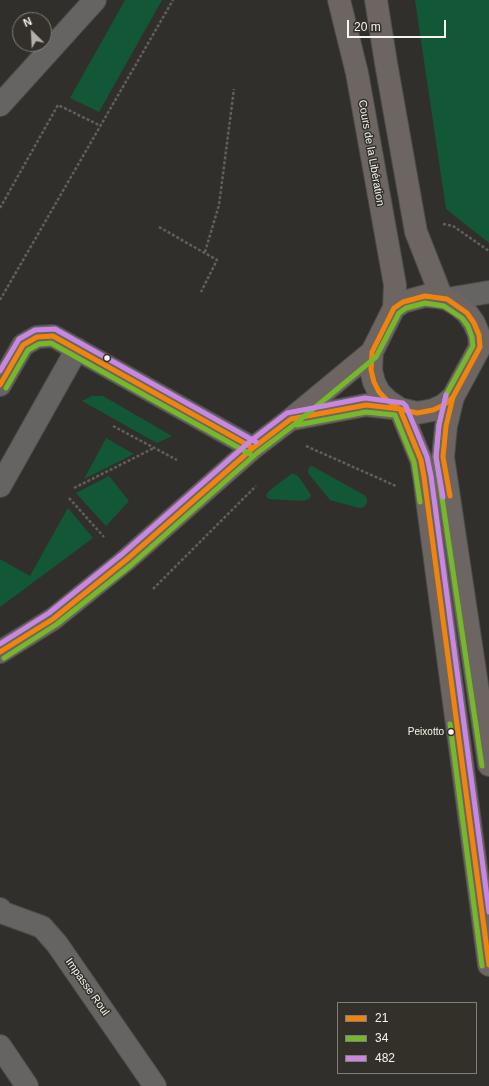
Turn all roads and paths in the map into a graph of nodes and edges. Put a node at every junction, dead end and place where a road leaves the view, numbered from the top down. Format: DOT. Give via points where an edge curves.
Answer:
graph roads {
  1 [pos="95,0"];
  2 [pos="173,0"];
  3 [pos="338,0"];
  4 [pos="376,0"];
  5 [pos="234,89"];
  6 [pos="0,105"];
  7 [pos="101,126"];
  8 [pos="0,208"];
  9 [pos="437,223"];
  10 [pos="159,228"];
  11 [pos="489,251"];
  12 [pos="205,252"];
  13 [pos="201,292"];
  14 [pos="489,292"];
  15 [pos="444,299"];
  16 [pos="0,300"];
  17 [pos="394,308"];
  18 [pos="77,349"];
  19 [pos="482,350"];
  20 [pos="372,352"];
  21 [pos="0,386"];
  22 [pos="453,398"];
  23 [pos="400,409"];
  24 [pos="291,419"];
  25 [pos="113,426"];
  26 [pos="304,446"];
  27 [pos="154,448"];
  28 [pos="253,448"];
  29 [pos="176,460"];
  30 [pos="259,483"];
  31 [pos="0,486"];
  32 [pos="74,488"];
  33 [pos="401,489"];
  34 [pos="69,498"];
  35 [pos="104,537"];
  36 [pos="153,589"];
  37 [pos="0,652"];
  38 [pos="489,765"];
  39 [pos="0,910"];
  40 [pos="489,965"];
  41 [pos="0,1046"];
  42 [pos="27,1086"];
  43 [pos="155,1086"];
  1 -- 6 [label="street"];
  2 -- 7 [label="path"];
  3 -- 17 [label="main road, Cours de la Libération" via="358,81 395,285"];
  4 -- 15 [label="main road" via="416,232"];
  5 -- 12 [label="path" via="219,205"];
  7 -- 8 [label="path" via="58,105"];
  7 -- 16 [label="path"];
  9 -- 11 [label="path" via="453,226"];
  10 -- 12 [label="path"];
  12 -- 13 [label="path" via="217,260"];
  14 -- 15 [label="street"];
  15 -- 17 [label="main road" via="424,296 403,302"];
  15 -- 19 [label="main road" via="457,304 467,313 474,323"];
  17 -- 20 [label="main road"];
  18 -- 21 [label="street" via="53,336 37,337 23,345"];
  18 -- 28 [label="street"];
  18 -- 31 [label="street"];
  19 -- 22 [label="main road"];
  20 -- 23 [label="main road" via="371,370 374,382 379,392"];
  20 -- 24 [label="main road"];
  22 -- 23 [label="main road" via="433,410 417,413"];
  22 -- 38 [label="main road" via="446,426 443,457"];
  23 -- 24 [label="main road" via="366,405"];
  23 -- 40 [label="main road" via="421,460 424,477"];
  24 -- 28 [label="main road"];
  25 -- 27 [label="path"];
  26 -- 33 [label="path"];
  27 -- 29 [label="path"];
  27 -- 32 [label="path"];
  28 -- 37 [label="main road" via="126,560 53,619"];
  30 -- 36 [label="path"];
  34 -- 35 [label="path"];
  39 -- 43 [label="street, Impasse Roul" via="42,927 57,944"];
  41 -- 42 [label="street"];
}
